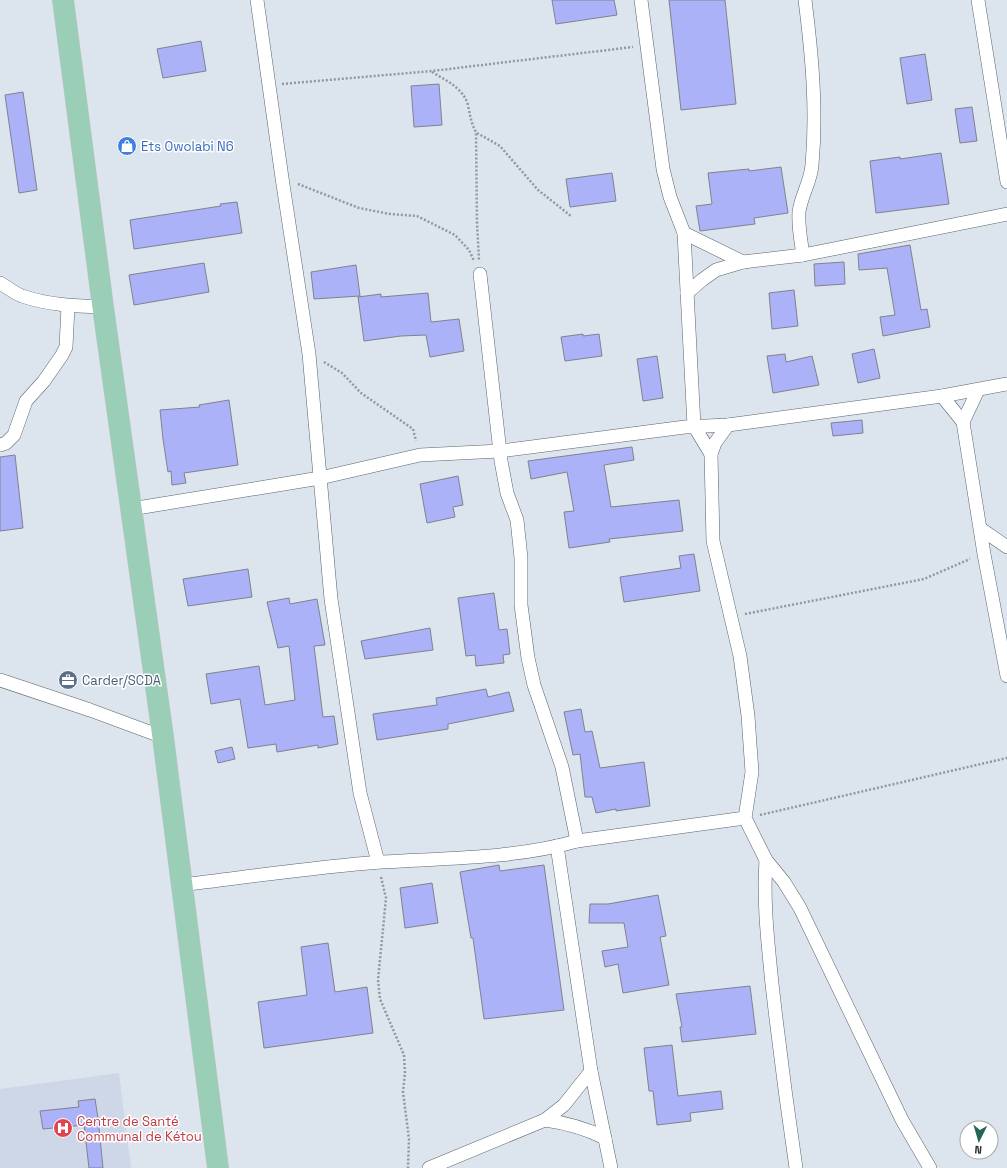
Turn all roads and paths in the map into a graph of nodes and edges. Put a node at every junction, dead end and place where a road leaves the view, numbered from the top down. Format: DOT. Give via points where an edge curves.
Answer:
graph roads {
  1 [pos="63,0"];
  2 [pos="257,0"];
  3 [pos="641,0"];
  4 [pos="805,0"];
  5 [pos="978,0"];
  6 [pos="646,45"];
  7 [pos="432,71"];
  8 [pos="269,85"];
  9 [pos="476,132"];
  10 [pos="282,178"];
  11 [pos="1007,182"];
  12 [pos="1007,214"];
  13 [pos="571,216"];
  14 [pos="684,233"];
  15 [pos="803,255"];
  16 [pos="743,262"];
  17 [pos="480,274"];
  18 [pos="0,283"];
  19 [pos="687,293"];
  20 [pos="68,306"];
  21 [pos="103,307"];
  22 [pos="309,354"];
  23 [pos="1007,384"];
  24 [pos="978,390"];
  25 [pos="942,396"];
  26 [pos="963,422"];
  27 [pos="728,425"];
  28 [pos="694,426"];
  29 [pos="0,445"];
  30 [pos="500,451"];
  31 [pos="711,454"];
  32 [pos="420,455"];
  33 [pos="320,478"];
  34 [pos="131,509"];
  35 [pos="981,529"];
  36 [pos="1007,547"];
  37 [pos="984,554"];
  38 [pos="732,616"];
  39 [pos="1007,676"];
  40 [pos="0,680"];
  41 [pos="163,737"];
  42 [pos="1007,758"];
  43 [pos="744,818"];
  44 [pos="577,841"];
  45 [pos="557,846"];
  46 [pos="766,860"];
  47 [pos="378,862"];
  48 [pos="181,885"];
  49 [pos="591,1072"];
  50 [pos="544,1120"];
  51 [pos="605,1138"];
  52 [pos="218,1168"];
  53 [pos="408,1168"];
  54 [pos="429,1168"];
  55 [pos="611,1168"];
  56 [pos="796,1168"];
  57 [pos="930,1168"];
  1 -- 21 [label="main road"];
  2 -- 8 [label="street"];
  3 -- 6 [label="street"];
  4 -- 15 [label="street" via="816,115 812,168 799,211"];
  5 -- 11 [label="street"];
  6 -- 7 [label="path"];
  6 -- 14 [label="street" via="663,169 670,197"];
  7 -- 8 [label="path"];
  7 -- 9 [label="path" via="458,88 467,104 471,123"];
  8 -- 10 [label="street"];
  9 -- 13 [label="path" via="500,146 538,190"];
  9 -- 17 [label="path"];
  10 -- 17 [label="path" via="359,208 417,216 455,235 469,250"];
  10 -- 22 [label="street"];
  12 -- 15 [label="street"];
  14 -- 16 [label="street"];
  14 -- 19 [label="street"];
  15 -- 16 [label="street"];
  16 -- 19 [label="street" via="716,270"];
  17 -- 30 [label="street"];
  18 -- 20 [label="street" via="20,296"];
  19 -- 28 [label="street"];
  20 -- 21 [label="street"];
  20 -- 29 [label="street" via="66,347 44,381 26,401 14,435"];
  21 -- 34 [label="main road"];
  22 -- 32 [label="path" via="342,373 361,393 413,429"];
  22 -- 33 [label="street"];
  23 -- 24 [label="street"];
  24 -- 25 [label="street"];
  24 -- 26 [label="street"];
  25 -- 26 [label="street"];
  25 -- 27 [label="street"];
  26 -- 35 [label="street"];
  27 -- 28 [label="street"];
  27 -- 31 [label="street" via="715,443"];
  28 -- 30 [label="street"];
  28 -- 31 [label="street"];
  30 -- 32 [label="street"];
  30 -- 44 [label="street" via="507,493 517,520 521,558 521,605 528,658 534,685 562,767"];
  31 -- 38 [label="street" via="713,541"];
  32 -- 33 [label="street"];
  33 -- 34 [label="street"];
  33 -- 47 [label="street" via="331,599 360,793"];
  34 -- 41 [label="main road"];
  35 -- 36 [label="street"];
  35 -- 37 [label="street"];
  36 -- 37 [label="street"];
  37 -- 38 [label="path" via="924,579"];
  37 -- 39 [label="street"];
  38 -- 43 [label="street" via="740,656 752,765"];
  40 -- 41 [label="street"];
  41 -- 48 [label="main road"];
  42 -- 43 [label="path"];
  43 -- 44 [label="street"];
  43 -- 46 [label="street"];
  44 -- 45 [label="street"];
  45 -- 47 [label="street" via="486,856"];
  45 -- 49 [label="street"];
  46 -- 56 [label="street" via="764,890 781,1072"];
  46 -- 57 [label="street" via="800,908 902,1120"];
  47 -- 48 [label="street"];
  47 -- 53 [label="path" via="386,898 378,980 380,999 404,1055 403,1092 409,1139"];
  48 -- 52 [label="main road"];
  49 -- 50 [label="street" via="564,1105"];
  49 -- 51 [label="street"];
  50 -- 51 [label="street" via="572,1124"];
  50 -- 54 [label="street"];
  51 -- 55 [label="street"];
}
